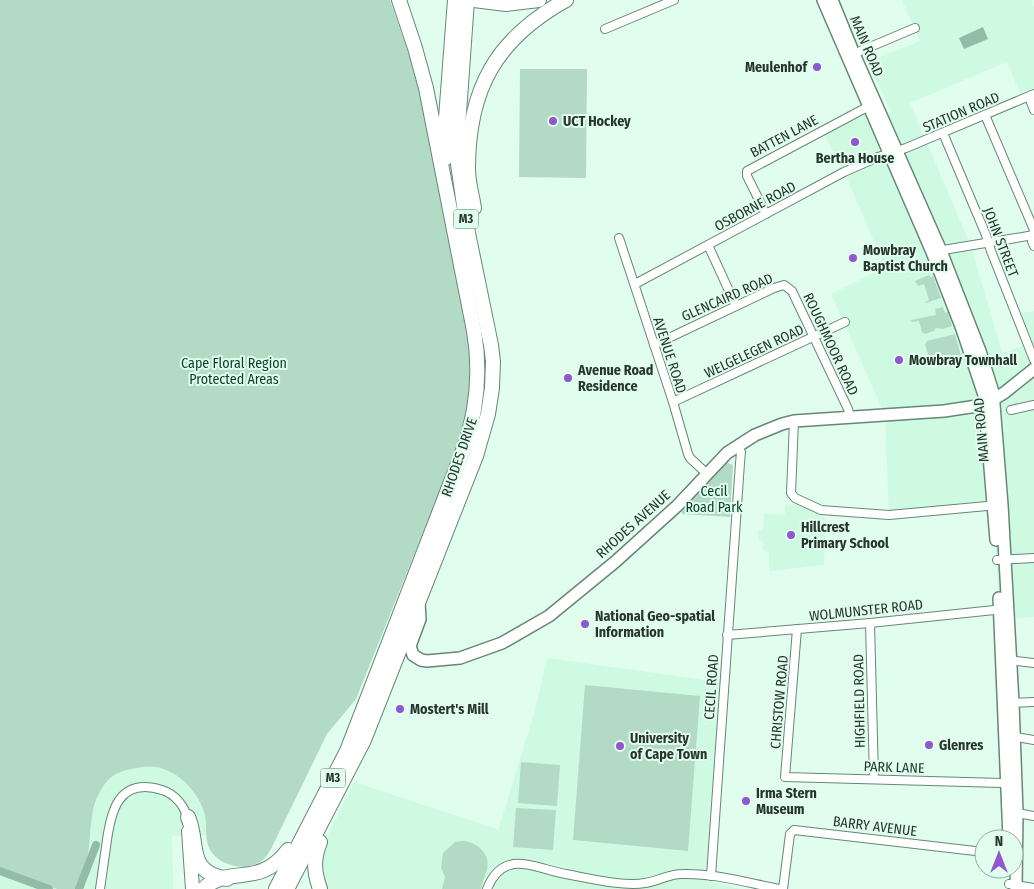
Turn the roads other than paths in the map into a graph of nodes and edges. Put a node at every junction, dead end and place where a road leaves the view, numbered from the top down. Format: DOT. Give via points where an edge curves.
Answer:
graph roads {
  1 [pos="399,0"];
  2 [pos="474,0"];
  3 [pos="539,0"];
  4 [pos="566,0"];
  5 [pos="674,0"];
  6 [pos="823,0"];
  7 [pos="832,0"];
  8 [pos="460,6"];
  9 [pos="915,28"];
  10 [pos="605,29"];
  11 [pos="850,55"];
  12 [pos="1031,95"];
  13 [pos="872,104"];
  14 [pos="1034,110"];
  15 [pos="985,115"];
  16 [pos="943,133"];
  17 [pos="893,153"];
  18 [pos="450,203"];
  19 [pos="766,214"];
  20 [pos="1034,235"];
  21 [pos="619,238"];
  22 [pos="989,242"];
  23 [pos="708,245"];
  24 [pos="1034,246"];
  25 [pos="936,251"];
  26 [pos="635,284"];
  27 [pos="784,285"];
  28 [pos="736,306"];
  29 [pos="484,309"];
  30 [pos="845,322"];
  31 [pos="813,337"];
  32 [pos="654,344"];
  33 [pos="1034,360"];
  34 [pos="1034,369"];
  35 [pos="673,402"];
  36 [pos="990,402"];
  37 [pos="1034,405"];
  38 [pos="1010,410"];
  39 [pos="850,417"];
  40 [pos="794,421"];
  41 [pos="738,445"];
  42 [pos="726,453"];
  43 [pos="739,471"];
  44 [pos="706,473"];
  45 [pos="998,505"];
  46 [pos="1034,558"];
  47 [pos="1001,560"];
  48 [pos="419,601"];
  49 [pos="1003,609"];
  50 [pos="870,623"];
  51 [pos="797,629"];
  52 [pos="728,635"];
  53 [pos="1006,660"];
  54 [pos="1034,664"];
  55 [pos="1034,702"];
  56 [pos="1013,703"];
  57 [pos="1010,736"];
  58 [pos="1034,740"];
  59 [pos="785,777"];
  60 [pos="874,778"];
  61 [pos="1002,783"];
  62 [pos="333,790"];
  63 [pos="1016,813"];
  64 [pos="186,814"];
  65 [pos="1034,816"];
  66 [pos="1009,829"];
  67 [pos="974,851"];
  68 [pos="711,876"];
  69 [pos="234,884"];
  70 [pos="1013,887"];
  71 [pos="1034,888"];
  72 [pos="100,889"];
  73 [pos="190,889"];
  74 [pos="195,889"];
  75 [pos="203,889"];
  76 [pos="216,889"];
  77 [pos="276,889"];
  78 [pos="288,889"];
  79 [pos="320,889"];
  80 [pos="487,889"];
  81 [pos="782,889"];
  1 -- 18 [label="highway, RHODES DRIVE / M3" via="426,88"];
  2 -- 3 [label="highway" via="506,4"];
  4 -- 29 [label="highway" via="530,23 503,49 488,73 475,106 468,170 486,291"];
  5 -- 10 [label="street"];
  6 -- 11 [label="main road, MAIN ROAD"];
  7 -- 11 [label="main road, MAIN ROAD"];
  8 -- 18 [label="highway" via="446,134"];
  8 -- 29 [label="highway, RHODES DRIVE / M3" via="458,164"];
  9 -- 11 [label="street"];
  11 -- 13 [label="main road, MAIN ROAD"];
  12 -- 14 [label="street"];
  12 -- 15 [label="street, STATION ROAD"];
  13 -- 17 [label="main road, MAIN ROAD"];
  13 -- 19 [label="street, BATTEN LANE" via="747,171"];
  15 -- 16 [label="street, STATION ROAD"];
  15 -- 20 [label="street"];
  16 -- 17 [label="street, STATION ROAD"];
  16 -- 22 [label="street, JOHN STREET"];
  17 -- 19 [label="street, OSBORNE ROAD" via="844,172"];
  17 -- 25 [label="main road, MAIN ROAD"];
  18 -- 62 [label="highway, RHODES DRIVE / M3" via="478,355 473,419 464,451"];
  19 -- 23 [label="street, OSBORNE ROAD"];
  20 -- 22 [label="street"];
  20 -- 24 [label="street"];
  21 -- 26 [label="street, AVENUE ROAD"];
  22 -- 25 [label="street"];
  22 -- 33 [label="street, JOHN STREET"];
  23 -- 26 [label="street, OSBORNE ROAD"];
  23 -- 28 [label="street"];
  25 -- 36 [label="main road, MAIN ROAD" via="980,350"];
  26 -- 32 [label="street, AVENUE ROAD"];
  27 -- 28 [label="street, GLENCAIRD ROAD"];
  27 -- 31 [label="street, ROUGHMOOR ROAD" via="792,291"];
  28 -- 32 [label="street, GLENCAIRD ROAD"];
  29 -- 48 [label="highway, RHODES DRIVE / M3" via="493,361 486,426"];
  30 -- 31 [label="street, WELGELEGEN ROAD"];
  31 -- 35 [label="street, WELGELEGEN ROAD"];
  31 -- 39 [label="street, ROUGHMOOR ROAD"];
  32 -- 35 [label="street, AVENUE ROAD"];
  34 -- 36 [label="main road"];
  35 -- 44 [label="street, AVENUE ROAD" via="688,454"];
  36 -- 39 [label="main road, RHODES AVENUE" via="944,411"];
  36 -- 45 [label="main road, MAIN ROAD"];
  37 -- 38 [label="street"];
  39 -- 40 [label="main road, RHODES AVENUE"];
  40 -- 41 [label="main road, RHODES AVENUE" via="769,428"];
  40 -- 45 [label="street" via="791,493 794,498 815,508 889,515"];
  41 -- 42 [label="main road, RHODES AVENUE"];
  41 -- 43 [label="street, CECIL ROAD" via="741,453"];
  42 -- 43 [label="street" via="735,460"];
  42 -- 44 [label="main road, RHODES AVENUE"];
  43 -- 52 [label="street, CECIL ROAD"];
  44 -- 48 [label="main road, RHODES AVENUE" via="645,536 549,616 502,643 449,660 423,661 416,658 411,643 420,619"];
  45 -- 47 [label="main road, MAIN ROAD"];
  46 -- 47 [label="street"];
  47 -- 49 [label="main road, MAIN ROAD"];
  48 -- 62 [label="highway, RHODES DRIVE / M3" via="364,740"];
  49 -- 50 [label="street, WOLMUNSTER ROAD"];
  49 -- 53 [label="main road, MAIN ROAD"];
  50 -- 51 [label="street, WOLMUNSTER ROAD"];
  50 -- 60 [label="street, HIGHFIELD ROAD"];
  51 -- 52 [label="street, WOLMUNSTER ROAD"];
  51 -- 59 [label="street, CHRISTOW ROAD"];
  52 -- 68 [label="street, CECIL ROAD"];
  53 -- 54 [label="street"];
  53 -- 56 [label="main road, MAIN ROAD"];
  53 -- 57 [label="main road, MAIN ROAD"];
  55 -- 56 [label="street"];
  56 -- 57 [label="main road, MAIN ROAD"];
  57 -- 58 [label="street"];
  57 -- 63 [label="main road, MAIN ROAD"];
  57 -- 66 [label="main road, MAIN ROAD"];
  59 -- 60 [label="street, PARK LANE"];
  60 -- 61 [label="street, PARK LANE"];
  62 -- 69 [label="highway" via="297,832 274,868 261,876"];
  62 -- 77 [label="highway, RHODES DRIVE / M3"];
  62 -- 78 [label="highway, RHODES DRIVE / M3"];
  62 -- 79 [label="highway" via="330,821 314,858"];
  63 -- 65 [label="street"];
  63 -- 70 [label="main road, MAIN ROAD"];
  64 -- 69 [label="highway" via="193,828 195,854 201,866"];
  64 -- 72 [label="street" via="176,798 159,789 138,788 121,798 109,821"];
  64 -- 73 [label="street"];
  64 -- 74 [label="street"];
  67 -- 81 [label="street, BARRY AVENUE" via="794,830 790,834"];
  68 -- 80 [label="street" via="676,874 637,884 568,875 518,864 496,873"];
  68 -- 81 [label="street"];
  69 -- 75 [label="highway" via="212,882"];
  69 -- 76 [label="highway"];
  70 -- 71 [label="street"];
}
